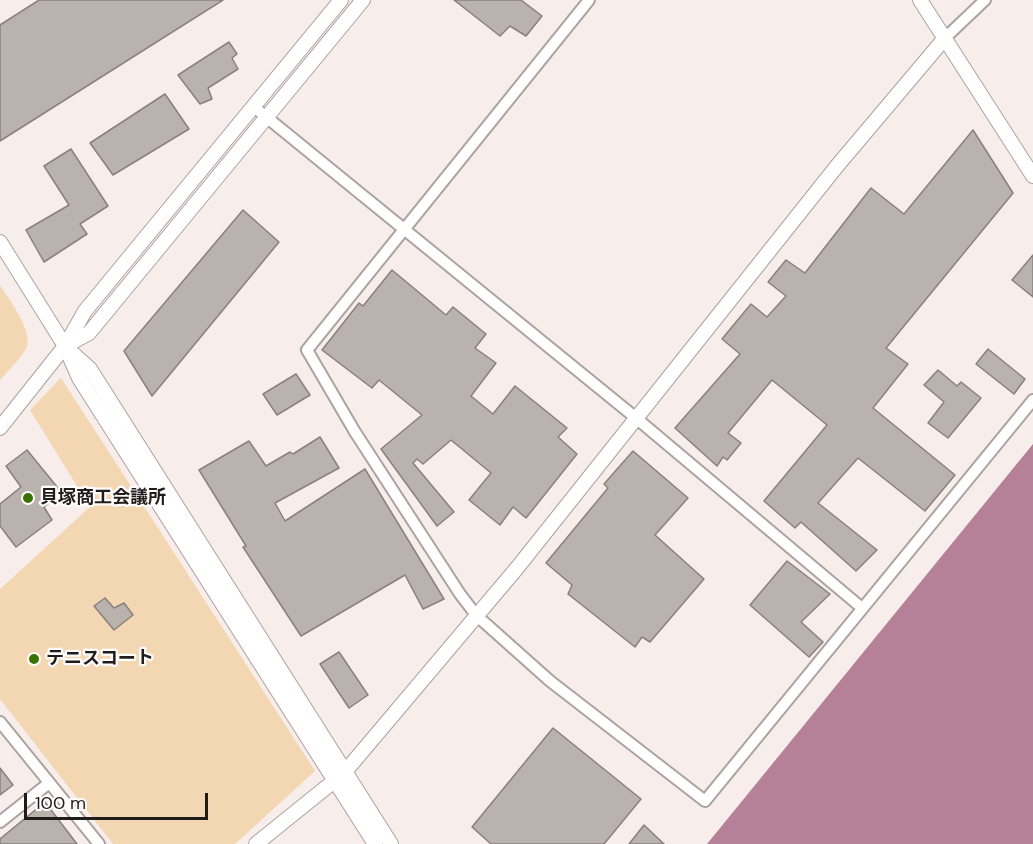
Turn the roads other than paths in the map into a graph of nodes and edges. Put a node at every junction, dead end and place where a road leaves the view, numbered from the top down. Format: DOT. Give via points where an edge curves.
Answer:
graph roads {
  1 [pos="341,0"];
  2 [pos="363,0"];
  3 [pos="589,0"];
  4 [pos="920,0"];
  5 [pos="985,0"];
  6 [pos="945,38"];
  7 [pos="254,106"];
  8 [pos="267,117"];
  9 [pos="1033,176"];
  10 [pos="404,228"];
  11 [pos="0,242"];
  12 [pos="65,346"];
  13 [pos="1033,400"];
  14 [pos="636,418"];
  15 [pos="0,428"];
  16 [pos="862,608"];
  17 [pos="476,615"];
  18 [pos="0,722"];
  19 [pos="339,777"];
  20 [pos="49,783"];
  21 [pos="0,822"];
  22 [pos="99,844"];
  23 [pos="256,844"];
  24 [pos="375,844"];
  25 [pos="391,844"];
  1 -- 7 [label="street"];
  2 -- 8 [label="street"];
  3 -- 10 [label="street"];
  4 -- 6 [label="street"];
  5 -- 6 [label="street"];
  6 -- 9 [label="street"];
  6 -- 14 [label="street" via="837,166"];
  7 -- 8 [label="street"];
  7 -- 12 [label="street" via="85,311"];
  8 -- 10 [label="street"];
  8 -- 12 [label="street" via="89,333"];
  10 -- 14 [label="street"];
  10 -- 17 [label="street" via="307,350 361,442"];
  11 -- 12 [label="street"];
  12 -- 15 [label="street"];
  12 -- 19 [label="street" via="90,369"];
  13 -- 16 [label="street"];
  14 -- 16 [label="street"];
  14 -- 17 [label="street"];
  16 -- 17 [label="street" via="705,801 550,681"];
  17 -- 19 [label="street"];
  18 -- 20 [label="street"];
  19 -- 23 [label="street"];
  19 -- 24 [label="street"];
  19 -- 25 [label="street"];
  20 -- 21 [label="street"];
  20 -- 22 [label="street"];
}
